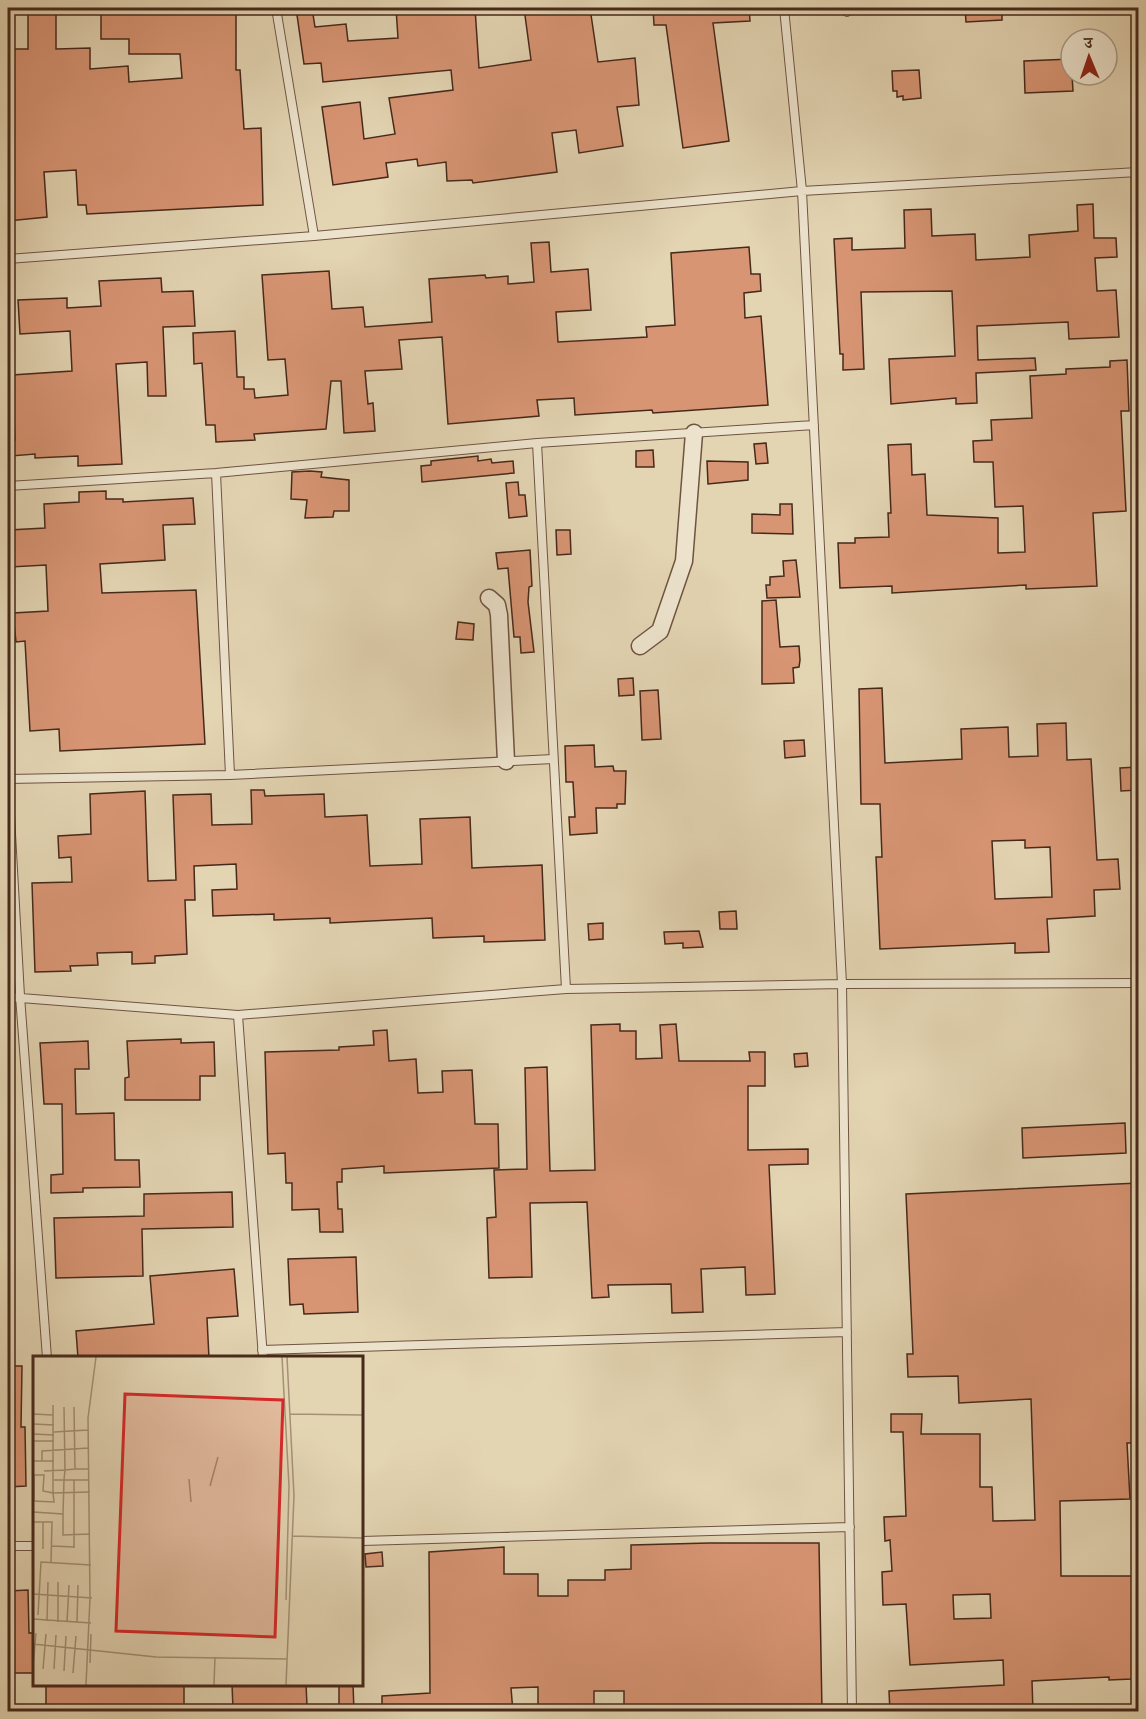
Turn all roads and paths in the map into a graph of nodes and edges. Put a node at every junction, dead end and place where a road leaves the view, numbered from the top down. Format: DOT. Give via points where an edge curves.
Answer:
graph roads {
  1 [pos="276,8"];
  2 [pos="784,8"];
  3 [pos="1138,172"];
  4 [pos="802,191"];
  5 [pos="314,236"];
  6 [pos="8,259"];
  7 [pos="814,425"];
  8 [pos="694,433"];
  9 [pos="537,443"];
  10 [pos="216,473"];
  11 [pos="8,486"];
  12 [pos="489,598"];
  13 [pos="640,646"];
  14 [pos="553,759"];
  15 [pos="506,761"];
  16 [pos="230,775"];
  17 [pos="8,779"];
  18 [pos="1138,983"];
  19 [pos="842,984"];
  20 [pos="566,989"];
  21 [pos="20,996"];
  22 [pos="8,997"];
  23 [pos="238,1015"];
  24 [pos="847,1332"];
  25 [pos="262,1354"];
  26 [pos="48,1356"];
  27 [pos="850,1527"];
  28 [pos="363,1541"];
  29 [pos="8,1546"];
  30 [pos="33,1546"];
  31 [pos="852,1712"];
  1 -- 5 [label="lane"];
  2 -- 4 [label="lane"];
  3 -- 4 [label="lane"];
  4 -- 5 [label="lane"];
  4 -- 7 [label="lane"];
  5 -- 6 [label="lane"];
  7 -- 8 [label="lane"];
  7 -- 19 [label="lane"];
  8 -- 9 [label="lane"];
  8 -- 13 [label="street" via="684,561 660,631"];
  9 -- 10 [label="lane"];
  9 -- 14 [label="lane"];
  10 -- 11 [label="lane"];
  10 -- 16 [label="lane"];
  12 -- 15 [label="street" via="497,605 499,615"];
  14 -- 15 [label="lane"];
  14 -- 20 [label="lane"];
  15 -- 16 [label="lane"];
  16 -- 17 [label="lane"];
  17 -- 21 [label="lane"];
  18 -- 19 [label="lane"];
  19 -- 20 [label="lane"];
  19 -- 24 [label="lane"];
  20 -- 23 [label="lane"];
  21 -- 22 [label="lane"];
  21 -- 23 [label="lane"];
  21 -- 26 [label="lane"];
  23 -- 25 [label="lane"];
  24 -- 25 [label="lane"];
  24 -- 27 [label="lane"];
  27 -- 28 [label="lane"];
  27 -- 31 [label="lane"];
  29 -- 30 [label="lane"];
}
